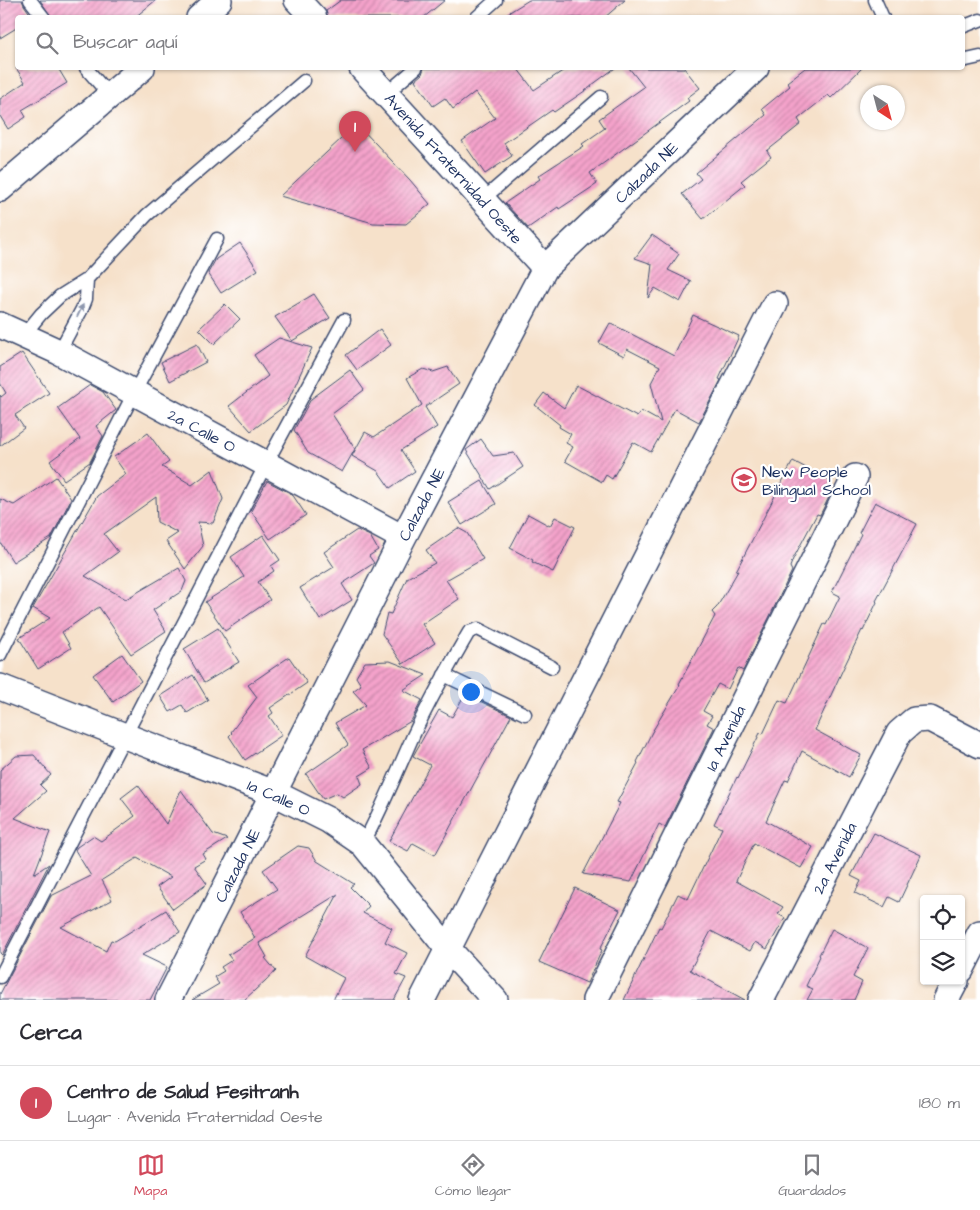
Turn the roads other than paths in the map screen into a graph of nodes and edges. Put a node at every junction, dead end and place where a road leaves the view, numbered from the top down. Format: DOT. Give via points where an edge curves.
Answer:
graph roads {
  1 [pos="30,0"];
  2 [pos="219,0"];
  3 [pos="297,0"];
  4 [pos="496,0"];
  5 [pos="875,0"];
  6 [pos="42,15"];
  7 [pos="202,15"];
  8 [pos="311,15"];
  9 [pos="479,15"];
  10 [pos="882,15"];
  11 [pos="980,20"];
  12 [pos="965,26"];
  13 [pos="980,57"];
  14 [pos="965,61"];
  15 [pos="88,70"];
  16 [pos="140,70"];
  17 [pos="364,70"];
  18 [pos="414,70"];
  19 [pos="754,70"];
  20 [pos="304,81"];
  21 [pos="387,93"];
  22 [pos="110,96"];
  23 [pos="601,97"];
  24 [pos="0,189"];
  25 [pos="482,200"];
  26 [pos="217,239"];
  27 [pos="545,268"];
  28 [pos="87,279"];
  29 [pos="775,304"];
  30 [pos="344,320"];
  31 [pos="7,330"];
  32 [pos="59,352"];
  33 [pos="134,393"];
  34 [pos="266,464"];
  35 [pos="855,477"];
  36 [pos="403,538"];
  37 [pos="0,654"];
  38 [pos="552,667"];
  39 [pos="444,675"];
  40 [pos="0,687"];
  41 [pos="525,714"];
  42 [pos="125,736"];
  43 [pos="980,745"];
  44 [pos="274,793"];
  45 [pos="364,844"];
  46 [pos="980,933"];
  47 [pos="448,950"];
  48 [pos="965,962"];
  49 [pos="0,978"];
  50 [pos="954,985"];
  51 [pos="168,1000"];
  52 [pos="422,1000"];
  53 [pos="495,1000"];
  54 [pos="595,1000"];
  55 [pos="761,1000"];
  56 [pos="946,1000"];
  1 -- 6 [label="lane"];
  2 -- 7 [label="street"];
  3 -- 8 [label="street"];
  4 -- 9 [label="lane"];
  5 -- 10 [label="lane"];
  11 -- 12 [label="lane"];
  13 -- 14 [label="lane"];
  15 -- 22 [label="lane"];
  16 -- 22 [label="street"];
  17 -- 21 [label="street, Avenida Fraternidad Oeste"];
  18 -- 21 [label="lane"];
  19 -- 27 [label="street, Calzada NE"];
  20 -- 28 [label="lane" via="147,215"];
  21 -- 25 [label="street, Avenida Fraternidad Oeste"];
  22 -- 24 [label="street"];
  23 -- 25 [label="lane"];
  25 -- 27 [label="street, Avenida Fraternidad Oeste"];
  26 -- 33 [label="lane"];
  27 -- 36 [label="street, Calzada NE"];
  28 -- 31 [label="lane" via="60,296 41,314"];
  32 -- 28 [label="lane, one-way" via="86,299"];
  29 -- 47 [label="street"];
  30 -- 34 [label="lane"];
  31 -- 32 [label="street, 2a Calle O"];
  32 -- 33 [label="street, 2a Calle O"];
  33 -- 34 [label="street, 2a Calle O"];
  33 -- 37 [label="lane"];
  34 -- 36 [label="street, 2a Calle O"];
  34 -- 42 [label="lane"];
  35 -- 54 [label="street, 1a Avenida"];
  36 -- 44 [label="street, Calzada NE"];
  38 -- 39 [label="lane" via="478,629 469,632"];
  39 -- 41 [label="lane"];
  39 -- 45 [label="lane"];
  40 -- 42 [label="street, 1a Calle O"];
  42 -- 44 [label="street, 1a Calle O"];
  42 -- 49 [label="lane"];
  43 -- 55 [label="street, 2a Avenida" via="930,719 914,720 898,733"];
  44 -- 45 [label="street, 1a Calle O" via="328,820"];
  44 -- 51 [label="street, Calzada NE"];
  45 -- 47 [label="street, 1a Calle O"];
  46 -- 48 [label="street"];
  47 -- 52 [label="street"];
  47 -- 53 [label="street, 1a Calle O"];
  50 -- 56 [label="street"];
}
